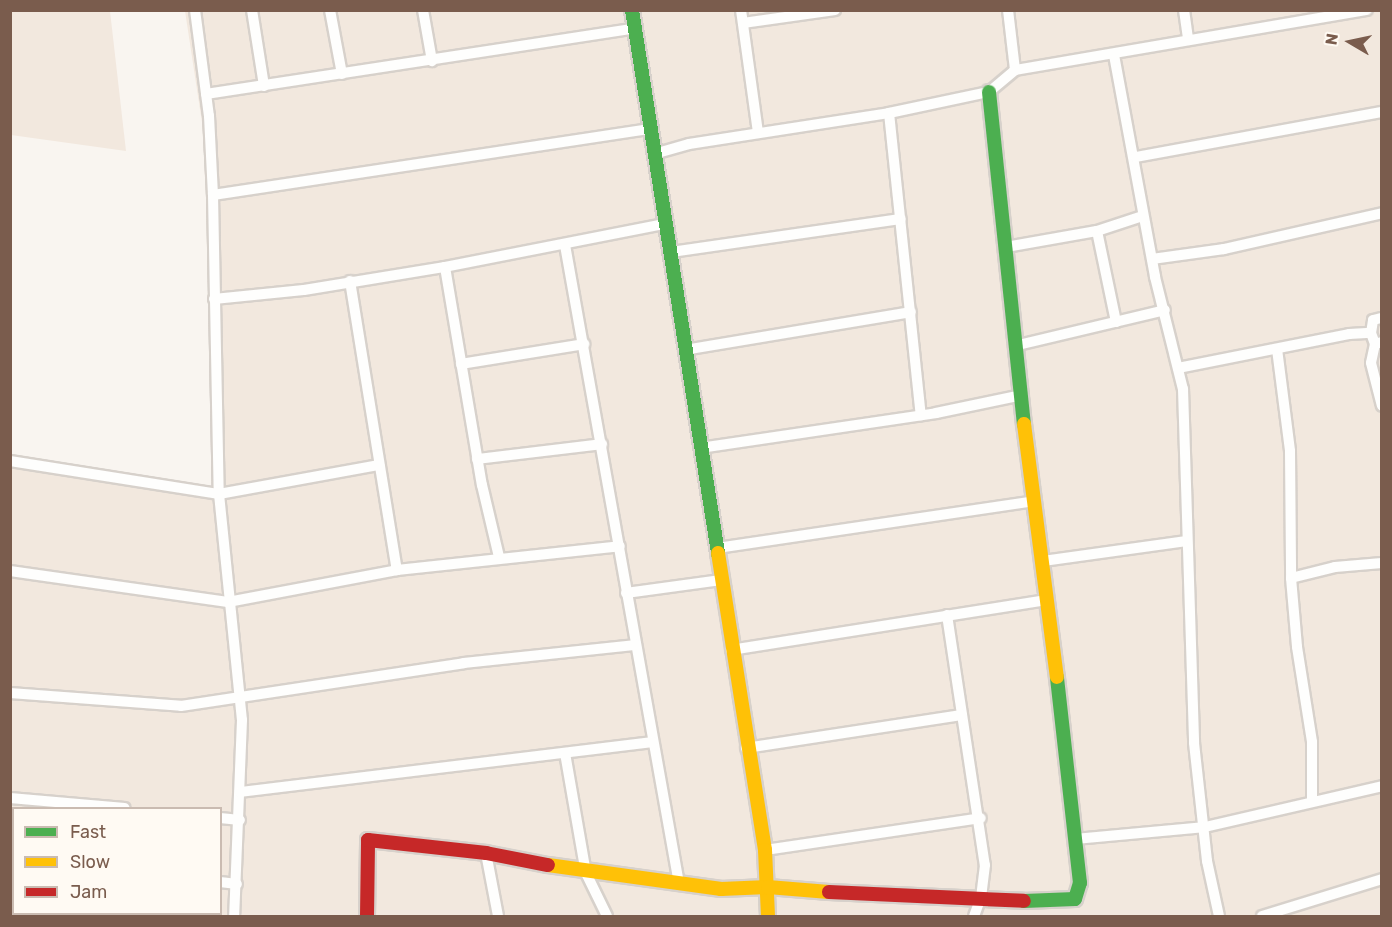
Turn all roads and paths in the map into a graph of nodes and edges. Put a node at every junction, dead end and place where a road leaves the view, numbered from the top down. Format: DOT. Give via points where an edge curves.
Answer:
graph roads {
  1 [pos="195,10"];
  2 [pos="252,10"];
  3 [pos="330,10"];
  4 [pos="423,10"];
  5 [pos="632,10"];
  6 [pos="741,10"];
  7 [pos="835,10"];
  8 [pos="1008,10"];
  9 [pos="1184,10"];
  10 [pos="1367,10"];
  11 [pos="743,23"];
  12 [pos="635,28"];
  13 [pos="1188,39"];
  14 [pos="1114,55"];
  15 [pos="432,61"];
  16 [pos="1015,70"];
  17 [pos="342,74"];
  18 [pos="264,86"];
  19 [pos="989,92"];
  20 [pos="206,94"];
  21 [pos="1382,112"];
  22 [pos="889,113"];
  23 [pos="650,129"];
  24 [pos="758,133"];
  25 [pos="654,154"];
  26 [pos="1136,158"];
  27 [pos="213,195"];
  28 [pos="1382,213"];
  29 [pos="1143,216"];
  30 [pos="901,219"];
  31 [pos="665,224"];
  32 [pos="1097,231"];
  33 [pos="565,245"];
  34 [pos="1006,247"];
  35 [pos="671,252"];
  36 [pos="1152,259"];
  37 [pos="445,267"];
  38 [pos="350,281"];
  39 [pos="214,299"];
  40 [pos="1165,310"];
  41 [pos="911,312"];
  42 [pos="1382,318"];
  43 [pos="1116,322"];
  44 [pos="1371,333"];
  45 [pos="1378,343"];
  46 [pos="584,344"];
  47 [pos="1014,346"];
  48 [pos="1277,349"];
  49 [pos="684,350"];
  50 [pos="461,364"];
  51 [pos="1178,368"];
  52 [pos="1022,395"];
  53 [pos="1382,406"];
  54 [pos="921,415"];
  55 [pos="602,444"];
  56 [pos="700,448"];
  57 [pos="477,459"];
  58 [pos="10,461"];
  59 [pos="379,465"];
  60 [pos="219,494"];
  61 [pos="1035,501"];
  62 [pos="1187,541"];
  63 [pos="620,546"];
  64 [pos="717,548"];
  65 [pos="499,557"];
  66 [pos="1043,561"];
  67 [pos="1382,563"];
  68 [pos="397,570"];
  69 [pos="10,571"];
  70 [pos="1291,578"];
  71 [pos="721,580"];
  72 [pos="626,593"];
  73 [pos="1048,600"];
  74 [pos="228,602"];
  75 [pos="947,615"];
  76 [pos="636,645"];
  77 [pos="731,650"];
  78 [pos="10,693"];
  79 [pos="241,699"];
  80 [pos="961,715"];
  81 [pos="652,742"];
  82 [pos="746,748"];
  83 [pos="565,753"];
  84 [pos="1382,786"];
  85 [pos="240,792"];
  86 [pos="10,798"];
  87 [pos="1312,800"];
  88 [pos="114,807"];
  89 [pos="222,818"];
  90 [pos="981,818"];
  91 [pos="240,820"];
  92 [pos="1205,827"];
  93 [pos="1076,839"];
  94 [pos="765,850"];
  95 [pos="486,853"];
  96 [pos="586,873"];
  97 [pos="1382,879"];
  98 [pos="222,882"];
  99 [pos="237,884"];
  100 [pos="679,884"];
  101 [pos="768,887"];
  102 [pos="981,897"];
  103 [pos="27,916"];
  104 [pos="95,916"];
  105 [pos="234,916"];
  106 [pos="367,916"];
  107 [pos="498,916"];
  108 [pos="607,916"];
  109 [pos="768,916"];
  110 [pos="974,916"];
  111 [pos="1219,916"];
  112 [pos="1262,916"];
  1 -- 20 [label="street"];
  2 -- 18 [label="street"];
  3 -- 17 [label="street"];
  4 -- 15 [label="street"];
  5 -- 12 [label="street"];
  6 -- 11 [label="street"];
  7 -- 11 [label="street"];
  8 -- 16 [label="street"];
  9 -- 13 [label="street"];
  10 -- 13 [label="street"];
  11 -- 24 [label="street"];
  12 -- 15 [label="street"];
  12 -- 23 [label="street"];
  13 -- 14 [label="street"];
  14 -- 16 [label="street"];
  14 -- 26 [label="street"];
  15 -- 17 [label="street"];
  16 -- 19 [label="street"];
  17 -- 18 [label="street"];
  18 -- 20 [label="street"];
  19 -- 22 [label="street"];
  19 -- 34 [label="street"];
  20 -- 27 [label="street"];
  21 -- 26 [label="street"];
  22 -- 24 [label="street"];
  22 -- 30 [label="street"];
  23 -- 25 [label="street"];
  23 -- 27 [label="street"];
  24 -- 25 [label="street"];
  25 -- 31 [label="street"];
  26 -- 29 [label="street"];
  27 -- 39 [label="street"];
  28 -- 36 [label="street" via="1224,249"];
  29 -- 32 [label="street"];
  29 -- 36 [label="street"];
  30 -- 35 [label="street"];
  30 -- 41 [label="street"];
  31 -- 33 [label="street"];
  31 -- 35 [label="street"];
  32 -- 34 [label="street"];
  32 -- 43 [label="street"];
  33 -- 37 [label="street"];
  33 -- 46 [label="street"];
  34 -- 47 [label="street"];
  35 -- 49 [label="street"];
  36 -- 40 [label="street"];
  37 -- 38 [label="street"];
  37 -- 50 [label="street"];
  38 -- 39 [label="street"];
  38 -- 59 [label="street"];
  39 -- 60 [label="street"];
  40 -- 43 [label="street"];
  40 -- 51 [label="street"];
  41 -- 49 [label="street"];
  41 -- 54 [label="street"];
  42 -- 44 [label="street" via="1373,320"];
  43 -- 47 [label="street"];
  44 -- 45 [label="street"];
  44 -- 48 [label="street"];
  45 -- 53 [label="street" via="1371,363"];
  46 -- 50 [label="street"];
  46 -- 55 [label="street"];
  47 -- 52 [label="street"];
  48 -- 51 [label="street"];
  48 -- 70 [label="street" via="1290,451"];
  49 -- 56 [label="street"];
  50 -- 57 [label="street"];
  51 -- 62 [label="street" via="1183,388"];
  52 -- 54 [label="street"];
  52 -- 61 [label="street"];
  54 -- 56 [label="street"];
  55 -- 57 [label="street"];
  55 -- 63 [label="street"];
  56 -- 64 [label="street"];
  57 -- 65 [label="street"];
  58 -- 60 [label="street"];
  59 -- 60 [label="street"];
  59 -- 68 [label="street"];
  60 -- 74 [label="street"];
  61 -- 64 [label="street"];
  61 -- 66 [label="street"];
  62 -- 66 [label="street"];
  62 -- 92 [label="street" via="1194,743"];
  63 -- 65 [label="street"];
  63 -- 72 [label="street"];
  64 -- 71 [label="street"];
  65 -- 68 [label="street"];
  66 -- 73 [label="street"];
  67 -- 70 [label="street" via="1335,567"];
  68 -- 74 [label="street"];
  69 -- 74 [label="street"];
  70 -- 87 [label="street" via="1312,742"];
  71 -- 72 [label="street"];
  71 -- 77 [label="street"];
  72 -- 76 [label="street"];
  73 -- 75 [label="street"];
  73 -- 93 [label="street"];
  74 -- 79 [label="street"];
  75 -- 77 [label="street"];
  75 -- 80 [label="street"];
  76 -- 79 [label="street" via="464,663"];
  76 -- 81 [label="street"];
  77 -- 82 [label="street"];
  78 -- 79 [label="street" via="181,706"];
  79 -- 85 [label="street"];
  80 -- 82 [label="street"];
  80 -- 90 [label="street"];
  81 -- 83 [label="street"];
  81 -- 100 [label="street"];
  82 -- 94 [label="street"];
  83 -- 85 [label="street"];
  83 -- 96 [label="street"];
  84 -- 87 [label="street"];
  85 -- 91 [label="street"];
  86 -- 88 [label="street"];
  87 -- 92 [label="street"];
  89 -- 91 [label="street"];
  90 -- 94 [label="street"];
  90 -- 102 [label="street" via="985,865"];
  91 -- 99 [label="street"];
  92 -- 93 [label="street"];
  92 -- 111 [label="street" via="1207,861"];
  93 -- 102 [label="street" via="1080,883 1075,899 1035,903"];
  94 -- 101 [label="street"];
  95 -- 96 [label="street"];
  95 -- 106 [label="street" via="368,840"];
  95 -- 107 [label="street"];
  96 -- 100 [label="street"];
  96 -- 108 [label="street"];
  97 -- 112 [label="street"];
  98 -- 99 [label="street"];
  99 -- 105 [label="street"];
  100 -- 101 [label="street" via="721,889"];
  101 -- 102 [label="street" via="909,898"];
  101 -- 109 [label="street"];
  102 -- 110 [label="street"];
  103 -- 104 [label="street"];
}
